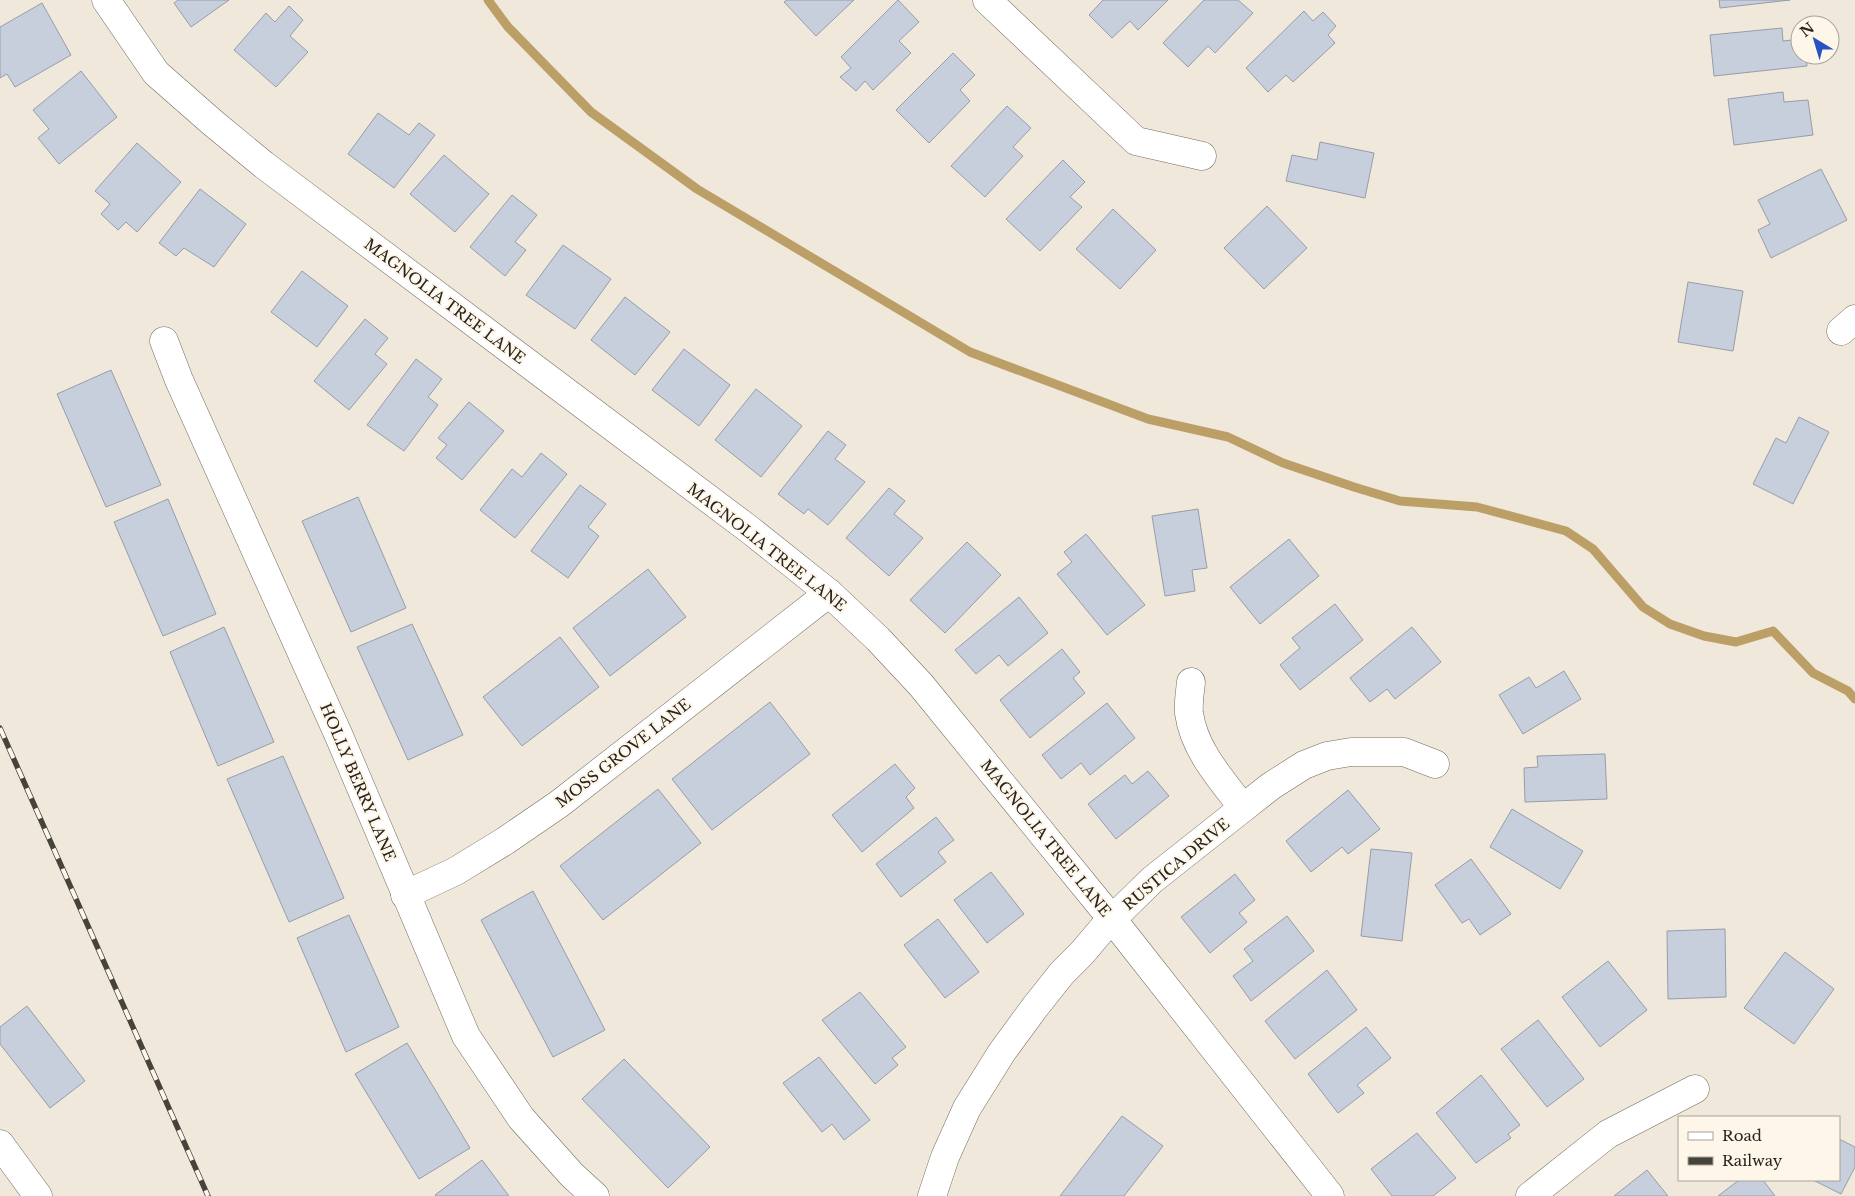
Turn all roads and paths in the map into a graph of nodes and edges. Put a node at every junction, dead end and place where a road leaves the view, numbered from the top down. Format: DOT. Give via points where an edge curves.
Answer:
graph roads {
  1 [pos="106,0"];
  2 [pos="987,0"];
  3 [pos="1202,156"];
  4 [pos="164,341"];
  5 [pos="829,593"];
  6 [pos="1191,682"];
  7 [pos="1435,764"];
  8 [pos="1243,808"];
  9 [pos="405,895"];
  10 [pos="1112,919"];
  11 [pos="1695,1089"];
  12 [pos="0,1144"];
  13 [pos="38,1196"];
  14 [pos="595,1196"];
  15 [pos="932,1196"];
  16 [pos="1330,1196"];
  17 [pos="1530,1196"];
  1 -- 5 [label="street, MAGNOLIA TREE LANE" via="156,73 264,166 750,530"];
  2 -- 3 [label="street" via="1136,141"];
  4 -- 9 [label="street, HOLLY BERRY LANE" via="339,736"];
  5 -- 9 [label="street, MOSS GROVE LANE" via="559,804 456,871"];
  5 -- 10 [label="street, MAGNOLIA TREE LANE" via="921,686"];
  6 -- 8 [label="street" via="1189,712 1195,735 1204,756"];
  7 -- 8 [label="street, RUSTICA DRIVE" via="1404,752 1351,752 1327,756 1304,765"];
  8 -- 10 [label="street, RUSTICA DRIVE" via="1152,880"];
  9 -- 14 [label="street, HOLLY BERRY LANE" via="466,1036 522,1118"];
  10 -- 15 [label="street, RUSTICA DRIVE" via="1062,973 1002,1052 967,1108"];
  10 -- 16 [label="street, MAGNOLIA TREE LANE"];
  11 -- 17 [label="street" via="1608,1134"];
  12 -- 13 [label="street"];
}
